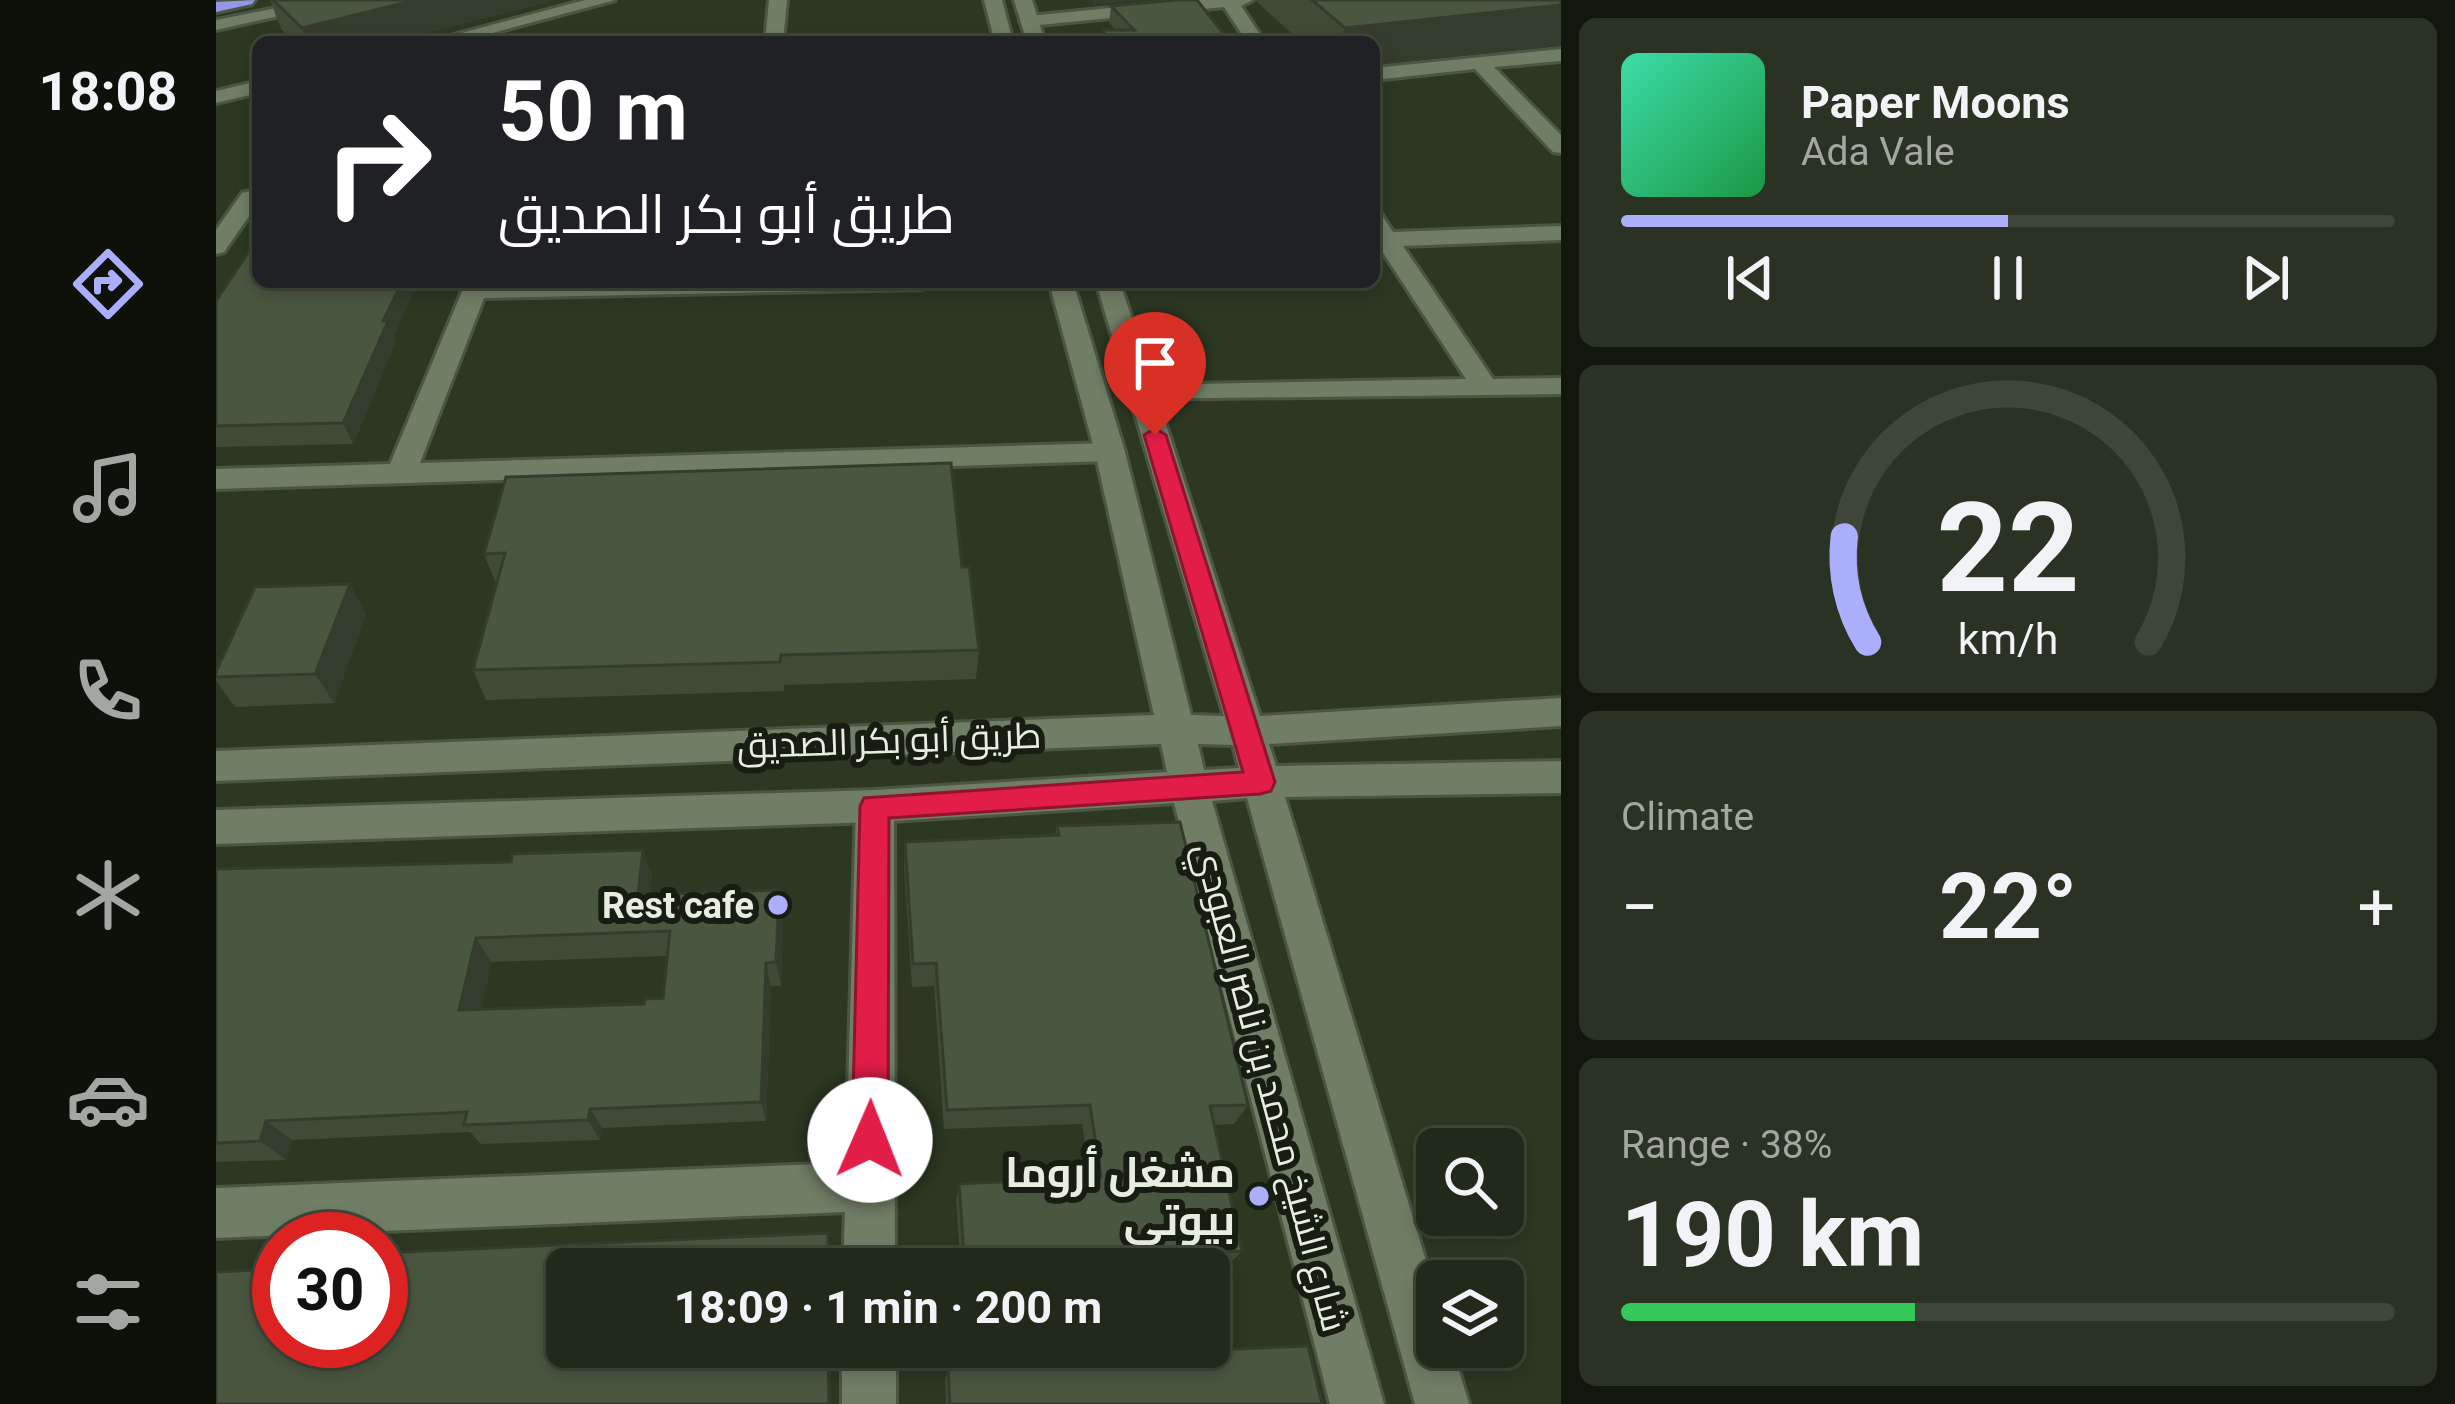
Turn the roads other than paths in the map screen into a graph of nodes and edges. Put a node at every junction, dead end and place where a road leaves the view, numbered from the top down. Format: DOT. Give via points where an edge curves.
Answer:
graph roads {
  1 [pos="246,0"];
  2 [pos="342,0"];
  3 [pos="606,0"];
  4 [pos="778,0"];
  5 [pos="993,0"];
  6 [pos="1024,0"];
  7 [pos="1244,0"];
  8 [pos="1229,1"];
  9 [pos="216,7"];
  10 [pos="1029,21"];
  11 [pos="216,27"];
  12 [pos="461,36"];
  13 [pos="775,36"];
  14 [pos="1002,36"];
  15 [pos="1034,36"];
  16 [pos="1252,36"];
  17 [pos="1561,55"];
  18 [pos="1480,63"];
  19 [pos="1380,73"];
  20 [pos="252,92"];
  21 [pos="216,97"];
  22 [pos="1561,147"];
  23 [pos="252,198"];
  24 [pos="1380,230"];
  25 [pos="1561,233"];
  26 [pos="216,248"];
  27 [pos="476,288"];
  28 [pos="1063,288"];
  29 [pos="1110,288"];
  30 [pos="1561,386"];
  31 [pos="1485,388"];
  32 [pos="1142,393"];
  33 [pos="1109,452"];
  34 [pos="402,472"];
  35 [pos="216,479"];
  36 [pos="1561,712"];
  37 [pos="1177,729"];
  38 [pos="1247,731"];
  39 [pos="216,766"];
  40 [pos="1561,778"];
  41 [pos="1260,782"];
  42 [pos="1190,789"];
  43 [pos="875,806"];
  44 [pos="216,827"];
  45 [pos="869,1187"];
  46 [pos="216,1214"];
  47 [pos="869,1248"];
  48 [pos="869,1368"];
  49 [pos="869,1404"];
  50 [pos="1357,1404"];
  51 [pos="1442,1404"];
  1 -- 9 [label="highway"];
  2 -- 11 [label="street"];
  3 -- 12 [label="street"];
  4 -- 13 [label="street"];
  5 -- 14 [label="street"];
  6 -- 10 [label="street"];
  7 -- 8 [label="street"];
  8 -- 10 [label="street"];
  8 -- 16 [label="street"];
  10 -- 15 [label="street"];
  17 -- 18 [label="street"];
  18 -- 19 [label="street"];
  18 -- 22 [label="street"];
  20 -- 21 [label="street"];
  23 -- 26 [label="street"];
  24 -- 25 [label="street"];
  24 -- 31 [label="street"];
  27 -- 34 [label="street"];
  28 -- 33 [label="street, شارع الشيخ محمد بن ناصر العبودي"];
  29 -- 32 [label="street, شارع الشيخ محمد بن ناصر العبودي"];
  30 -- 31 [label="street"];
  31 -- 32 [label="street"];
  32 -- 38 [label="street, شارع الشيخ محمد بن ناصر العبودي"];
  33 -- 34 [label="street"];
  33 -- 37 [label="street, شارع الشيخ محمد بن ناصر العبودي"];
  34 -- 35 [label="street"];
  36 -- 38 [label="street, طريق أبو بكر الصديق"];
  37 -- 38 [label="street, طريق أبو بكر الصديق"];
  37 -- 39 [label="street, طريق أبو بكر الصديق"];
  37 -- 42 [label="street, شارع الشيخ محمد بن ناصر العبودي"];
  38 -- 41 [label="street, شارع الشيخ محمد بن ناصر العبودي"];
  40 -- 41 [label="street, طريق أبو بكر الصديق"];
  41 -- 42 [label="street, طريق أبو بكر الصديق"];
  41 -- 51 [label="street, شارع الشيخ محمد بن ناصر العبودي"];
  42 -- 43 [label="street, طريق أبو بكر الصديق"];
  42 -- 50 [label="street, شارع الشيخ محمد بن ناصر العبودي"];
  43 -- 44 [label="street, طريق أبو بكر الصديق"];
  43 -- 45 [label="street"];
  45 -- 46 [label="street"];
  45 -- 47 [label="street"];
  48 -- 49 [label="street"];
}
